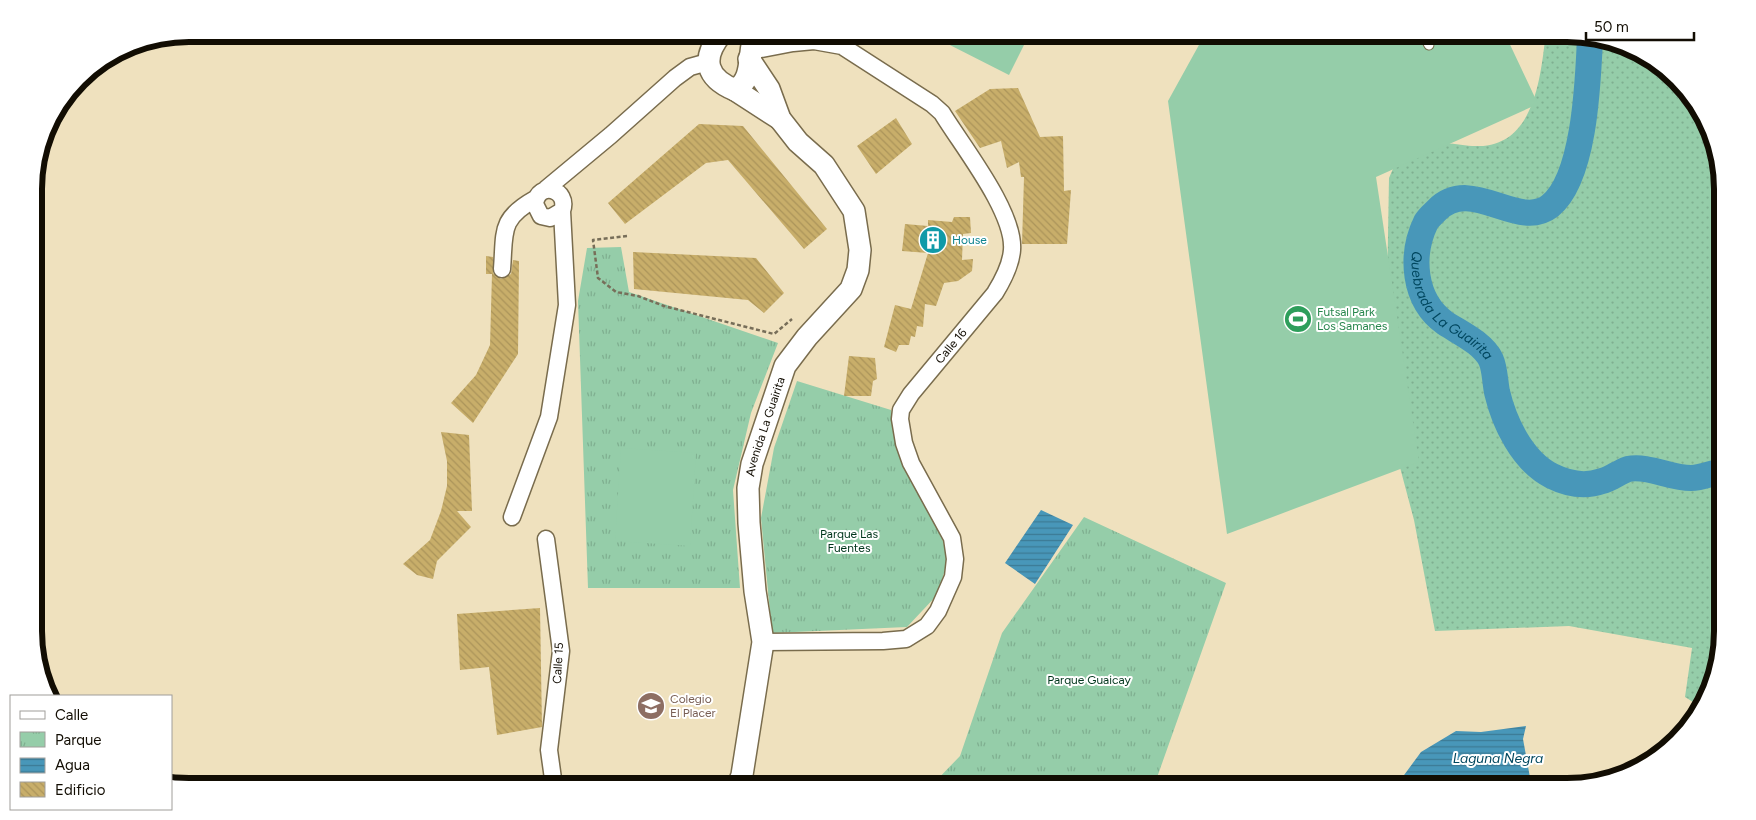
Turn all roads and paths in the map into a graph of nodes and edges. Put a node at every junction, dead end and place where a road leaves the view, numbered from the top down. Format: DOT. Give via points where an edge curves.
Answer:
graph roads {
  1 [pos="715,43"];
  2 [pos="793,43"];
  3 [pos="825,43"];
  4 [pos="749,45"];
  5 [pos="708,62"];
  6 [pos="735,90"];
  7 [pos="780,120"];
  8 [pos="580,160"];
  9 [pos="540,194"];
  10 [pos="563,207"];
  11 [pos="541,216"];
  12 [pos="505,234"];
  13 [pos="628,236"];
  14 [pos="502,269"];
  15 [pos="792,318"];
  16 [pos="512,517"];
  17 [pos="546,539"];
  18 [pos="763,642"];
  19 [pos="553,778"];
  20 [pos="741,778"];
  1 -- 5 [label="street"];
  2 -- 4 [label="street, Calle 16"];
  3 -- 18 [label="street, Calle 16" via="842,46 942,112 1007,218 1012,251 1004,279 995,293 911,394 900,419 911,463 952,538 956,559 938,611 927,626 906,639 883,642"];
  4 -- 6 [label="street" via="746,81"];
  4 -- 7 [label="street, Avenida La Guairita"];
  5 -- 6 [label="street, Avenida La Guairita" via="714,78"];
  5 -- 8 [label="street" via="690,67 675,78"];
  6 -- 7 [label="street, Avenida La Guairita"];
  7 -- 18 [label="street, Avenida La Guairita" via="838,184 854,211 860,250 858,270 851,289 785,366 752,464 748,488 749,523"];
  8 -- 9 [label="street"];
  8 -- 10 [label="street"];
  9 -- 10 [label="street" via="560,193"];
  9 -- 11 [label="street" via="536,208"];
  9 -- 12 [label="street" via="510,217"];
  10 -- 11 [label="street" via="550,218"];
  10 -- 16 [label="street" via="567,305 549,417"];
  11 -- 12 [label="street" via="532,215 518,221"];
  12 -- 14 [label="street"];
  13 -- 15 [label="path" via="593,240 598,278 616,292 774,334"];
  17 -- 19 [label="street, Calle 15" via="561,651 549,750"];
  18 -- 20 [label="street, Avenida La Guairita"];
}
